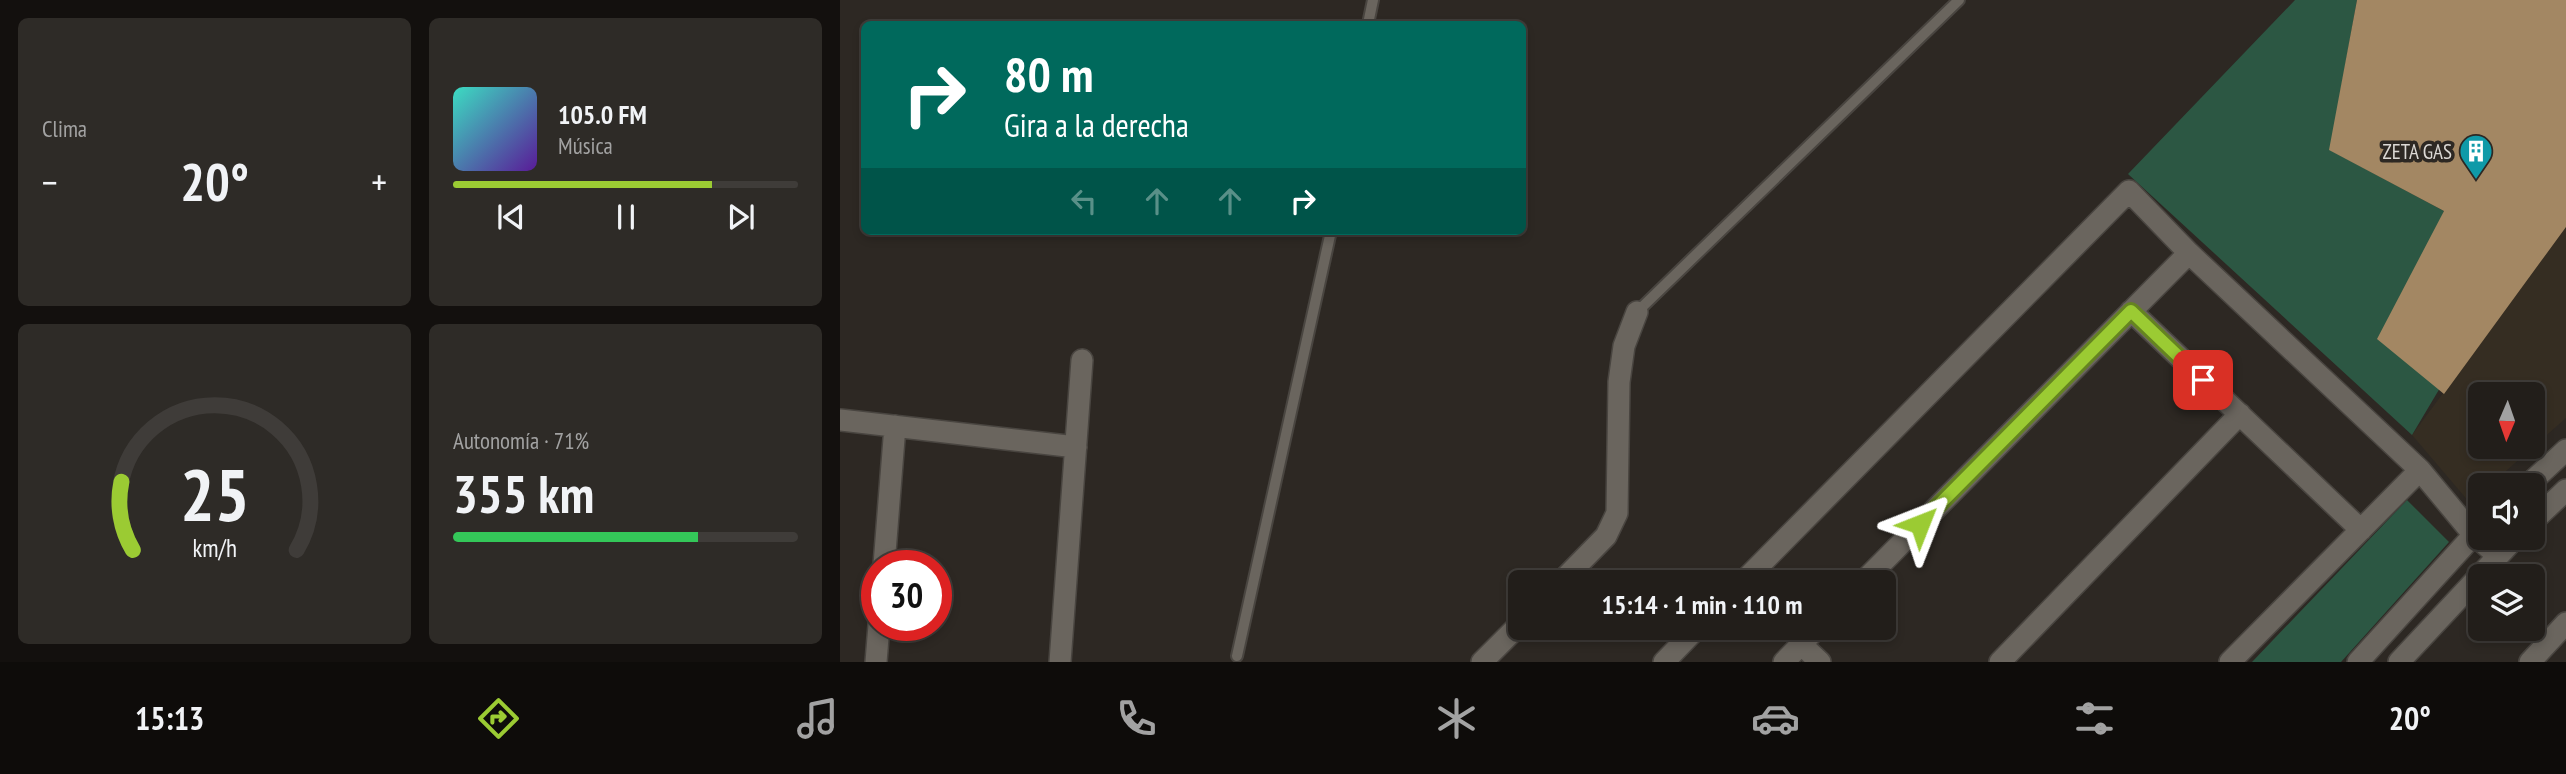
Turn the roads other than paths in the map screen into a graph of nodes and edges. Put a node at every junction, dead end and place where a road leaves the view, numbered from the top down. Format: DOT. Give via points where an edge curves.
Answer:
graph roads {
  1 [pos="1373,0"];
  2 [pos="1959,0"];
  3 [pos="1369,21"];
  4 [pos="1330,235"];
  5 [pos="2189,253"];
  6 [pos="2131,311"];
  7 [pos="1637,312"];
  8 [pos="1082,360"];
  9 [pos="2240,414"];
  10 [pos="840,420"];
  11 [pos="894,426"];
  12 [pos="1076,447"];
  13 [pos="2566,450"];
  14 [pos="2420,470"];
  15 [pos="2541,473"];
  16 [pos="2566,490"];
  17 [pos="2545,510"];
  18 [pos="2468,521"];
  19 [pos="2361,530"];
  20 [pos="2468,541"];
  21 [pos="885,550"];
  22 [pos="2493,550"];
  23 [pos="2502,550"];
  24 [pos="2497,555"];
  25 [pos="1573,570"];
  26 [pos="1755,570"];
  27 [pos="1875,570"];
  28 [pos="2566,623"];
  29 [pos="1508,636"];
  30 [pos="1685,640"];
  31 [pos="1805,640"];
  32 [pos="878,641"];
  33 [pos="1801,644"];
  34 [pos="1237,656"];
  35 [pos="876,662"];
  36 [pos="1060,662"];
  37 [pos="1482,662"];
  38 [pos="1664,662"];
  39 [pos="1784,662"];
  40 [pos="1820,662"];
  41 [pos="2000,662"];
  42 [pos="2230,662"];
  43 [pos="2358,662"];
  44 [pos="2399,662"];
  45 [pos="2530,662"];
  1 -- 3 [label="lane"];
  2 -- 7 [label="lane"];
  4 -- 34 [label="lane"];
  5 -- 6 [label="street"];
  5 -- 14 [label="street"];
  5 -- 26 [label="street" via="2129,191"];
  6 -- 9 [label="street"];
  6 -- 27 [label="street"];
  7 -- 25 [label="street" via="1624,346 1619,382 1616,513 1606,536"];
  8 -- 12 [label="street"];
  9 -- 19 [label="street"];
  9 -- 41 [label="street"];
  10 -- 11 [label="street"];
  11 -- 12 [label="street"];
  11 -- 21 [label="street"];
  12 -- 36 [label="street"];
  13 -- 15 [label="street"];
  14 -- 18 [label="street"];
  14 -- 19 [label="street"];
  16 -- 17 [label="street"];
  19 -- 42 [label="street"];
  20 -- 43 [label="street"];
  22 -- 24 [label="street"];
  23 -- 24 [label="street"];
  24 -- 44 [label="street"];
  28 -- 45 [label="street"];
  29 -- 37 [label="street"];
  30 -- 38 [label="street"];
  31 -- 33 [label="street"];
  32 -- 35 [label="street"];
  33 -- 39 [label="street"];
  33 -- 40 [label="street"];
}
